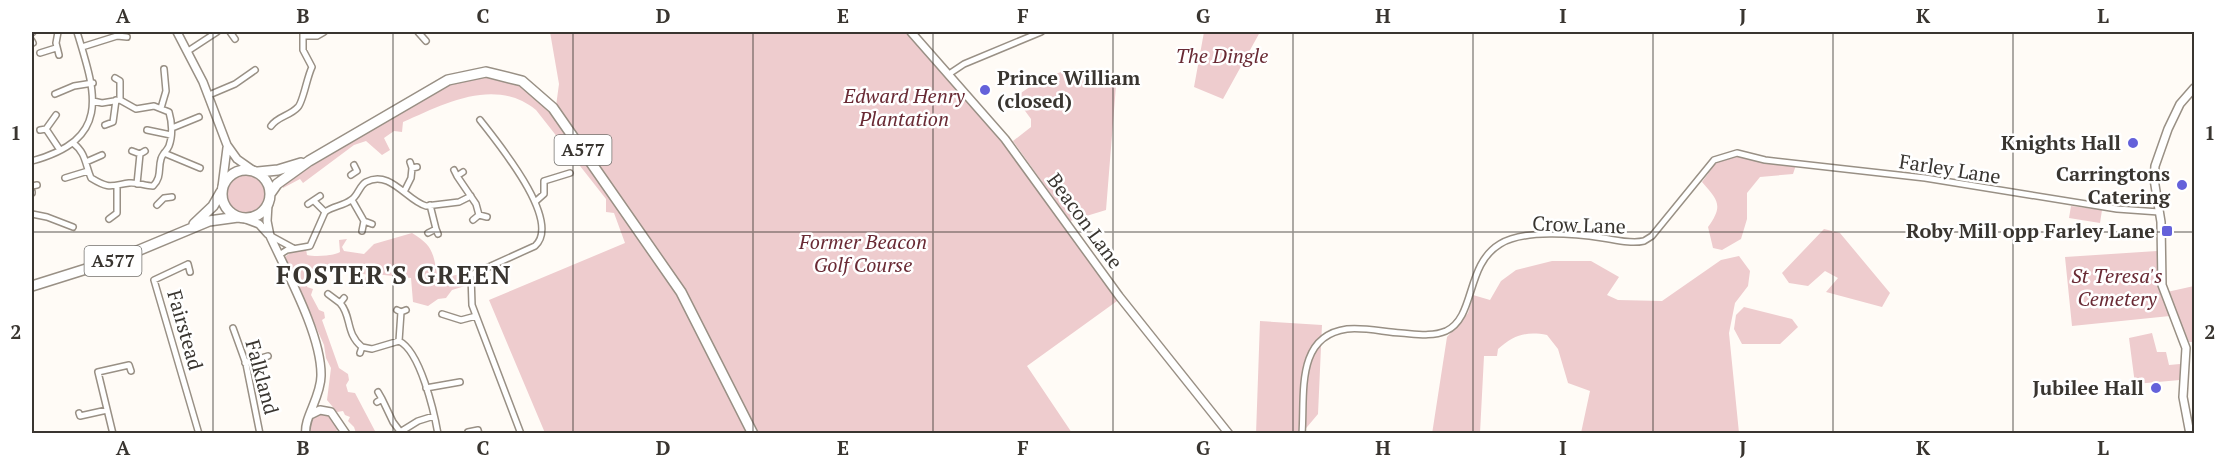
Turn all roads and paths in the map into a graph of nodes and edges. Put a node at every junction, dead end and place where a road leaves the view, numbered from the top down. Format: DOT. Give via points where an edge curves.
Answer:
graph roads {
  1 [pos="58,32"];
  2 [pos="77,32"];
  3 [pos="177,32"];
  4 [pos="217,32"];
  5 [pos="230,32"];
  6 [pos="324,32"];
  7 [pos="418,32"];
  8 [pos="911,32"];
  9 [pos="1041,32"];
  10 [pos="304,34"];
  11 [pos="127,37"];
  12 [pos="235,39"];
  13 [pos="426,41"];
  14 [pos="82,47"];
  15 [pos="56,48"];
  16 [pos="188,51"];
  17 [pos="40,52"];
  18 [pos="59,55"];
  19 [pos="312,67"];
  20 [pos="320,67"];
  21 [pos="164,69"];
  22 [pos="258,70"];
  23 [pos="949,74"];
  24 [pos="120,79"];
  25 [pos="93,83"];
  26 [pos="2194,88"];
  27 [pos="55,94"];
  28 [pos="209,95"];
  29 [pos="118,100"];
  30 [pos="93,101"];
  31 [pos="161,108"];
  32 [pos="56,115"];
  33 [pos="199,117"];
  34 [pos="480,120"];
  35 [pos="105,126"];
  36 [pos="270,126"];
  37 [pos="171,128"];
  38 [pos="147,130"];
  39 [pos="171,135"];
  40 [pos="73,143"];
  41 [pos="227,145"];
  42 [pos="60,150"];
  43 [pos="132,151"];
  44 [pos="164,153"];
  45 [pos="1737,153"];
  46 [pos="104,155"];
  47 [pos="32,161"];
  48 [pos="309,161"];
  49 [pos="87,162"];
  50 [pos="354,165"];
  51 [pos="413,166"];
  52 [pos="200,168"];
  53 [pos="88,171"];
  54 [pos="357,171"];
  55 [pos="256,172"];
  56 [pos="463,172"];
  57 [pos="570,173"];
  58 [pos="351,175"];
  59 [pos="65,178"];
  60 [pos="365,183"];
  61 [pos="137,184"];
  62 [pos="117,186"];
  63 [pos="153,186"];
  64 [pos="221,189"];
  65 [pos="405,190"];
  66 [pos="320,196"];
  67 [pos="471,196"];
  68 [pos="172,197"];
  69 [pos="164,198"];
  70 [pos="269,199"];
  71 [pos="352,200"];
  72 [pos="315,201"];
  73 [pos="535,202"];
  74 [pos="308,204"];
  75 [pos="157,205"];
  76 [pos="430,206"];
  77 [pos="325,212"];
  78 [pos="2159,212"];
  79 [pos="32,214"];
  80 [pos="479,215"];
  81 [pos="486,217"];
  82 [pos="240,218"];
  83 [pos="109,219"];
  84 [pos="473,220"];
  85 [pos="364,221"];
  86 [pos="63,223"];
  87 [pos="372,224"];
  88 [pos="73,227"];
  89 [pos="191,227"];
  90 [pos="61,230"];
  91 [pos="362,231"];
  92 [pos="428,233"];
  93 [pos="270,236"];
  94 [pos="293,248"];
  95 [pos="279,255"];
  96 [pos="190,272"];
  97 [pos="32,286"];
  98 [pos="328,294"];
  99 [pos="402,311"];
  100 [pos="442,314"];
  101 [pos="477,316"];
  102 [pos="233,328"];
  103 [pos="399,341"];
  104 [pos="2194,346"];
  105 [pos="2186,348"];
  106 [pos="268,356"];
  107 [pos="245,363"];
  108 [pos="131,371"];
  109 [pos="460,382"];
  110 [pos="426,388"];
  111 [pos="378,392"];
  112 [pos="319,394"];
  113 [pos="106,410"];
  114 [pos="325,410"];
  115 [pos="79,413"];
  116 [pos="309,415"];
  117 [pos="434,416"];
  118 [pos="339,421"];
  119 [pos="487,427"];
  120 [pos="305,430"];
  121 [pos="398,432"];
  122 [pos="468,432"];
  123 [pos="479,432"];
  124 [pos="2190,433"];
  125 [pos="113,434"];
  126 [pos="199,434"];
  127 [pos="261,434"];
  128 [pos="299,434"];
  129 [pos="339,434"];
  130 [pos="346,434"];
  131 [pos="438,434"];
  132 [pos="521,434"];
  133 [pos="753,434"];
  134 [pos="1229,434"];
  135 [pos="1302,434"];
  1 -- 15 [label="street"];
  2 -- 14 [label="street"];
  3 -- 16 [label="street"];
  4 -- 16 [label="street"];
  5 -- 12 [label="street"];
  6 -- 10 [label="street" via="317,36"];
  7 -- 13 [label="street"];
  8 -- 23 [label="street, Beacon Lane"];
  9 -- 23 [label="street" via="963,64"];
  10 -- 19 [label="street" via="303,50"];
  11 -- 14 [label="street" via="117,36"];
  14 -- 25 [label="street"];
  15 -- 17 [label="street"];
  15 -- 18 [label="street"];
  16 -- 28 [label="street"];
  19 -- 20 [label="street"];
  19 -- 36 [label="street" via="299,106"];
  21 -- 31 [label="street" via="166,91"];
  22 -- 28 [label="street"];
  23 -- 134 [label="street, Beacon Lane" via="1005,139 1119,296"];
  24 -- 29 [label="street"];
  25 -- 27 [label="street"];
  25 -- 30 [label="street"];
  26 -- 78 [label="street" via="2174,116 2155,166"];
  28 -- 41 [label="street"];
  29 -- 30 [label="street"];
  29 -- 31 [label="street" via="136,109"];
  29 -- 35 [label="street" via="113,122"];
  30 -- 40 [label="street" via="85,130"];
  31 -- 37 [label="street" via="169,112"];
  32 -- 42 [label="street" via="43,130"];
  33 -- 37 [label="street"];
  34 -- 73 [label="street"];
  37 -- 39 [label="street"];
  38 -- 39 [label="street"];
  39 -- 44 [label="street"];
  40 -- 42 [label="street"];
  40 -- 49 [label="street"];
  41 -- 55 [label="street" via="237,159"];
  41 -- 64 [label="street"];
  42 -- 47 [label="street"];
  43 -- 61 [label="street" via="142,152"];
  44 -- 52 [label="street"];
  44 -- 63 [label="street" via="160,176"];
  45 -- 78 [label="street, Farley Lane" via="2106,208"];
  45 -- 135 [label="street, Crow Lane" via="1714,160 1644,241 1554,234 1500,243 1480,265 1466,310 1448,330 1428,335 1349,328 1325,334 1312,350 1305,372"];
  46 -- 49 [label="street"];
  48 -- 55 [label="main road, A577"];
  48 -- 70 [label="main road, A577" via="277,184"];
  48 -- 133 [label="main road, A577" via="448,80 486,72 522,81 553,108 681,292"];
  49 -- 53 [label="street"];
  50 -- 54 [label="street"];
  51 -- 65 [label="street"];
  53 -- 59 [label="street"];
  53 -- 62 [label="street" via="100,183"];
  54 -- 58 [label="street"];
  54 -- 60 [label="street"];
  55 -- 64 [label="main road, A577" via="234,172"];
  55 -- 70 [label="main road" via="267,182"];
  56 -- 67 [label="street" via="455,173"];
  57 -- 73 [label="street" via="544,181 544,194"];
  60 -- 65 [label="street" via="381,181"];
  60 -- 71 [label="street"];
  61 -- 62 [label="street"];
  61 -- 63 [label="street"];
  62 -- 83 [label="street" via="117,213"];
  63 -- 69 [label="street"];
  64 -- 82 [label="main road" via="225,207"];
  64 -- 89 [label="main road, A577" via="213,206"];
  65 -- 76 [label="street" via="418,202"];
  66 -- 72 [label="street"];
  67 -- 76 [label="street"];
  67 -- 80 [label="street"];
  68 -- 69 [label="street"];
  69 -- 75 [label="street"];
  70 -- 82 [label="main road, A577" via="256,216"];
  70 -- 93 [label="street"];
  71 -- 77 [label="street"];
  71 -- 85 [label="street"];
  72 -- 74 [label="street"];
  72 -- 77 [label="street"];
  73 -- 101 [label="street" via="542,223 540,242 471,275 472,305"];
  76 -- 92 [label="street" via="437,232"];
  77 -- 94 [label="street" via="313,243 306,248"];
  78 -- 105 [label="street" via="2164,293"];
  79 -- 86 [label="street"];
  80 -- 81 [label="street"];
  80 -- 84 [label="street"];
  82 -- 89 [label="main road, A577"];
  82 -- 93 [label="street" via="259,224"];
  85 -- 87 [label="street"];
  85 -- 91 [label="street"];
  86 -- 88 [label="street"];
  86 -- 90 [label="street"];
  89 -- 97 [label="main road, A577" via="118,259"];
  93 -- 94 [label="street"];
  93 -- 95 [label="street"];
  94 -- 95 [label="street"];
  95 -- 112 [label="street" via="317,346 321,369"];
  96 -- 126 [label="street, Fairstead" via="188,264 154,280"];
  98 -- 103 [label="street" via="342,300 351,334 361,350"];
  99 -- 103 [label="street"];
  100 -- 101 [label="street" via="461,321"];
  101 -- 132 [label="street"];
  102 -- 107 [label="street, Falkland"];
  103 -- 110 [label="street" via="409,348"];
  104 -- 105 [label="street"];
  105 -- 124 [label="street" via="2183,397"];
  106 -- 107 [label="street"];
  107 -- 127 [label="street, Falkland"];
  108 -- 113 [label="street" via="129,365 98,372"];
  109 -- 110 [label="street"];
  110 -- 117 [label="street"];
  111 -- 121 [label="street"];
  112 -- 114 [label="street"];
  112 -- 116 [label="street"];
  113 -- 115 [label="street" via="80,416"];
  113 -- 125 [label="street"];
  114 -- 116 [label="street"];
  114 -- 118 [label="street"];
  116 -- 120 [label="street"];
  117 -- 121 [label="street"];
  117 -- 131 [label="street"];
  118 -- 129 [label="street"];
  118 -- 130 [label="street"];
  119 -- 123 [label="street"];
  120 -- 128 [label="street"];
  122 -- 123 [label="street"];
}
